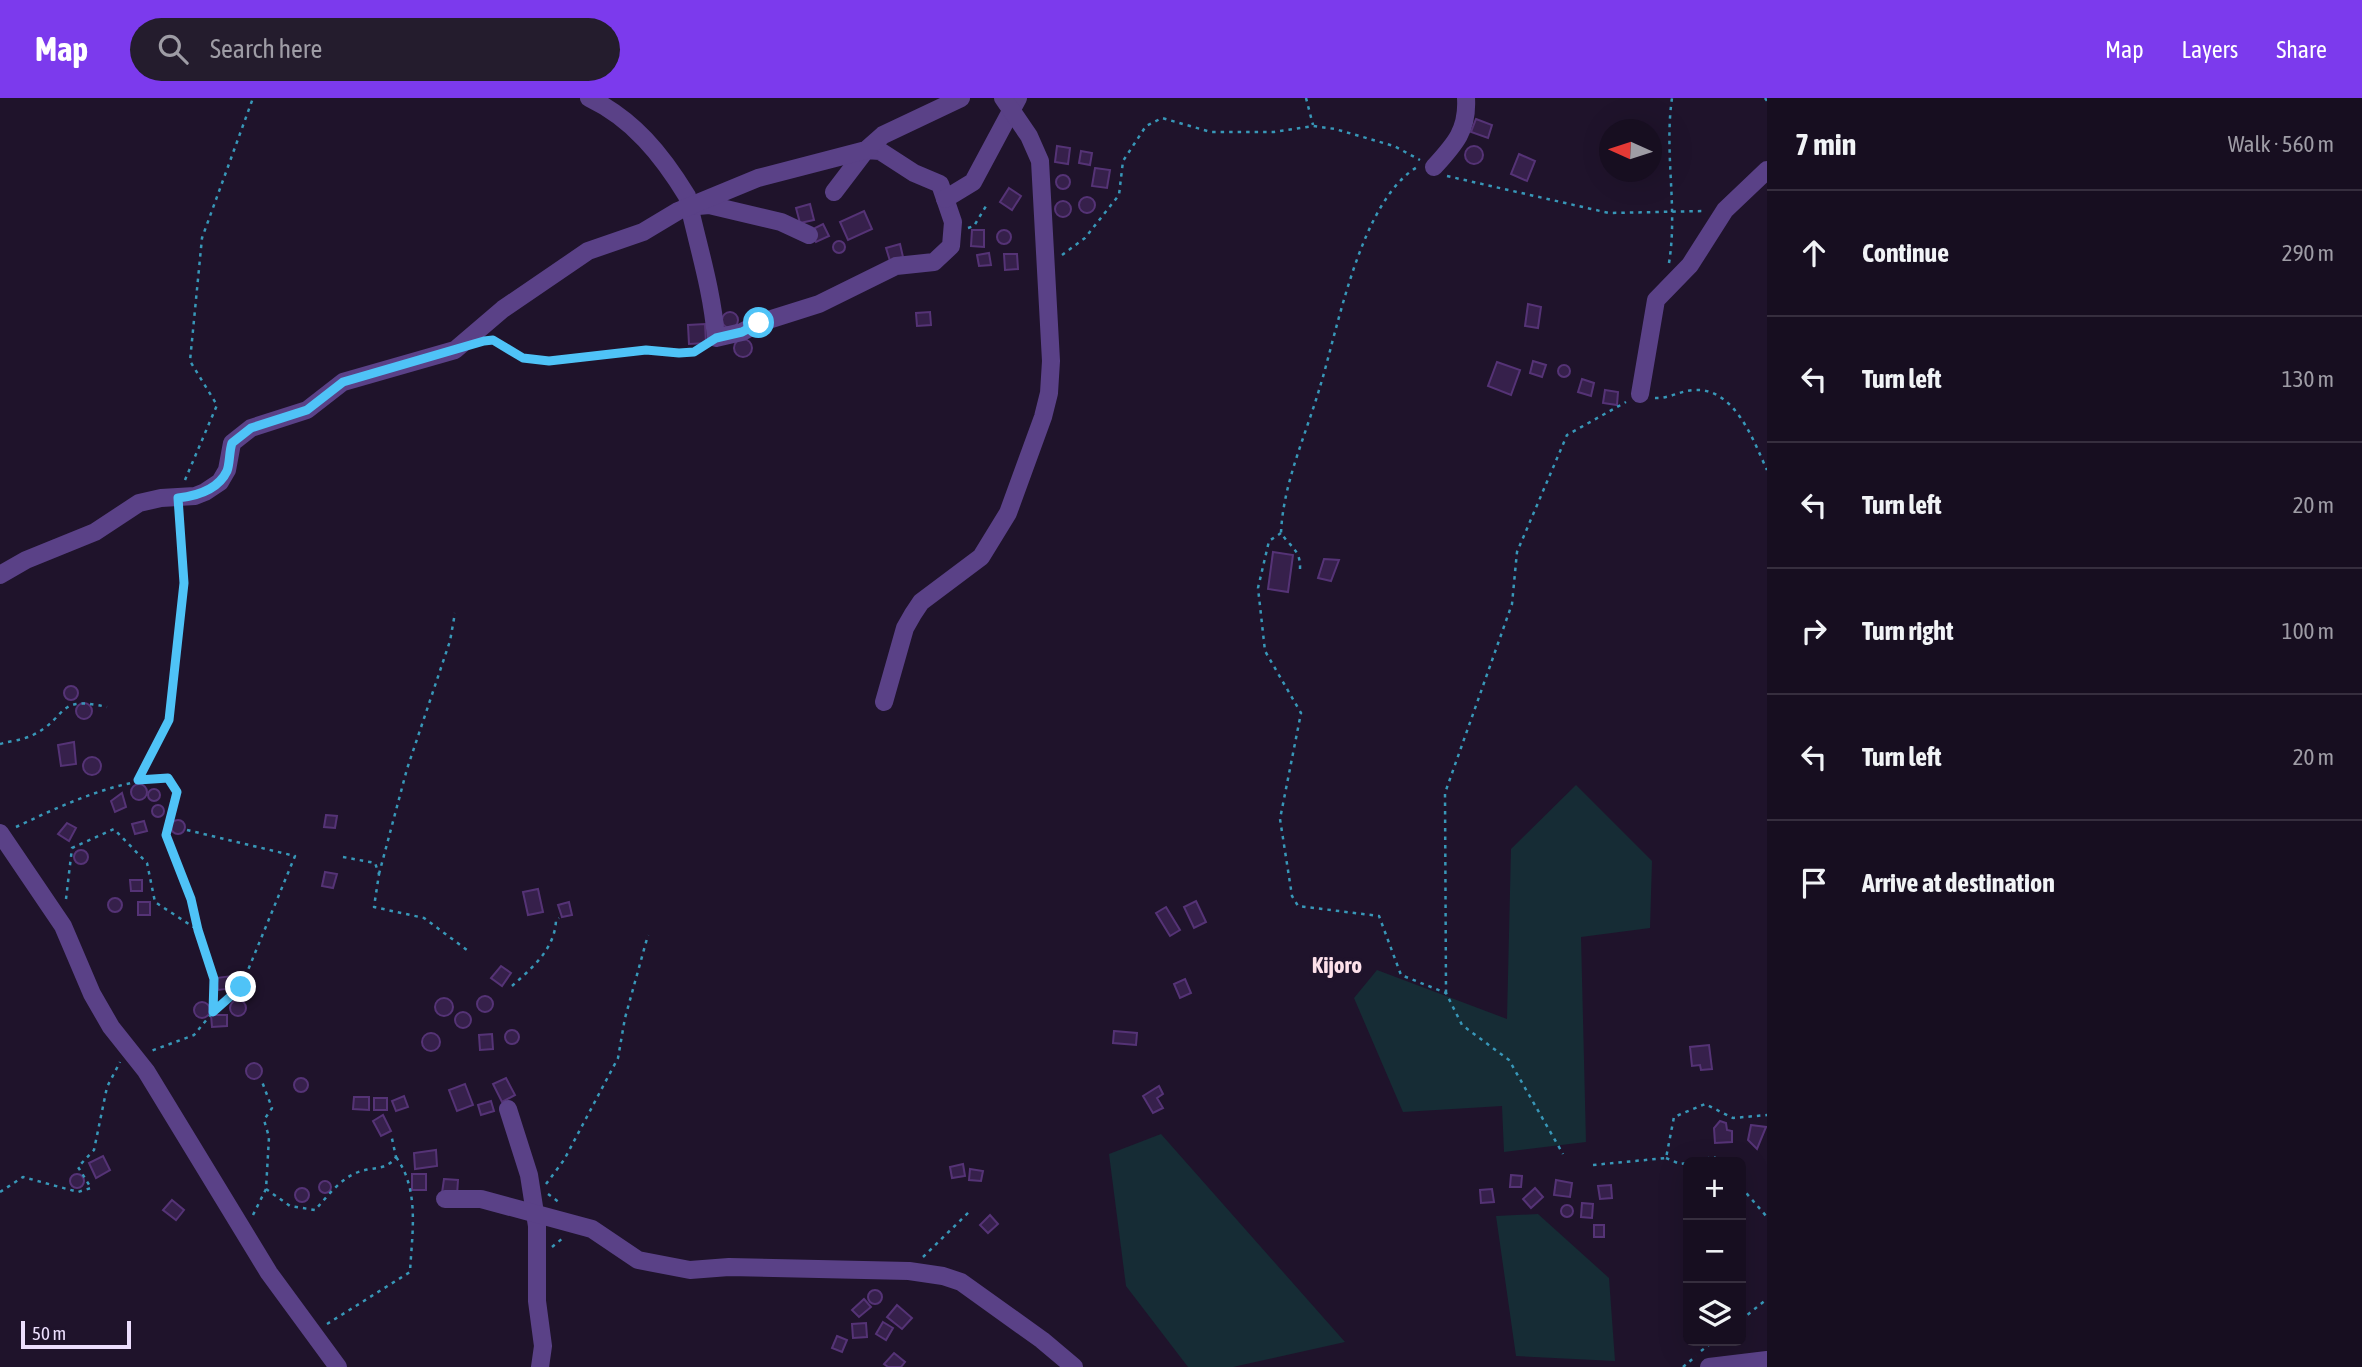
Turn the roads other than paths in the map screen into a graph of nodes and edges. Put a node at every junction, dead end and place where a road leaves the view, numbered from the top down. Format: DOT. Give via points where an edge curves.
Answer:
graph roads {
  1 [pos="589,98"];
  2 [pos="961,98"];
  3 [pos="1466,98"];
  4 [pos="1011,103"];
  5 [pos="866,150"];
  6 [pos="1434,167"];
  7 [pos="1767,170"];
  8 [pos="834,192"];
  9 [pos="945,199"];
  10 [pos="687,207"];
  11 [pos="809,235"];
  12 [pos="1640,394"];
  13 [pos="0,575"];
  14 [pos="884,702"];
  15 [pos="1,834"];
  16 [pos="508,1109"];
  17 [pos="445,1199"];
  18 [pos="536,1214"];
  19 [pos="1767,1360"];
  20 [pos="338,1367"];
  21 [pos="540,1367"];
  22 [pos="1074,1367"];
  23 [pos="1709,1367"];
  1 -- 10 [label="street" via="614,110 656,149 687,196"];
  2 -- 5 [label="street" via="883,135"];
  3 -- 6 [label="street" via="1462,135"];
  4 -- 9 [label="street" via="974,182"];
  4 -- 14 [label="street" via="1040,161 1049,393 1008,513 981,557 921,602 913,614"];
  5 -- 8 [label="street"];
  5 -- 9 [label="street" via="880,151 940,184"];
  5 -- 10 [label="street" via="758,178"];
  7 -- 12 [label="street" via="1720,216 1690,265 1652,308"];
  9 -- 10 [label="street" via="954,231 951,246 934,262 896,266 819,304 716,338 707,271"];
  10 -- 11 [label="street" via="718,206 781,222"];
  10 -- 13 [label="street" via="643,232 588,251 503,309 455,350 343,382 307,410 251,428 232,443 220,482 195,496 139,503 95,532"];
  15 -- 20 [label="street" via="59,919 111,1027 269,1273"];
  16 -- 18 [label="street"];
  17 -- 18 [label="street" via="481,1199"];
  18 -- 21 [label="street" via="537,1301 543,1346"];
  18 -- 22 [label="street" via="592,1229 638,1260 690,1270 909,1271 961,1282"];
  19 -- 23 [label="street"];
}
